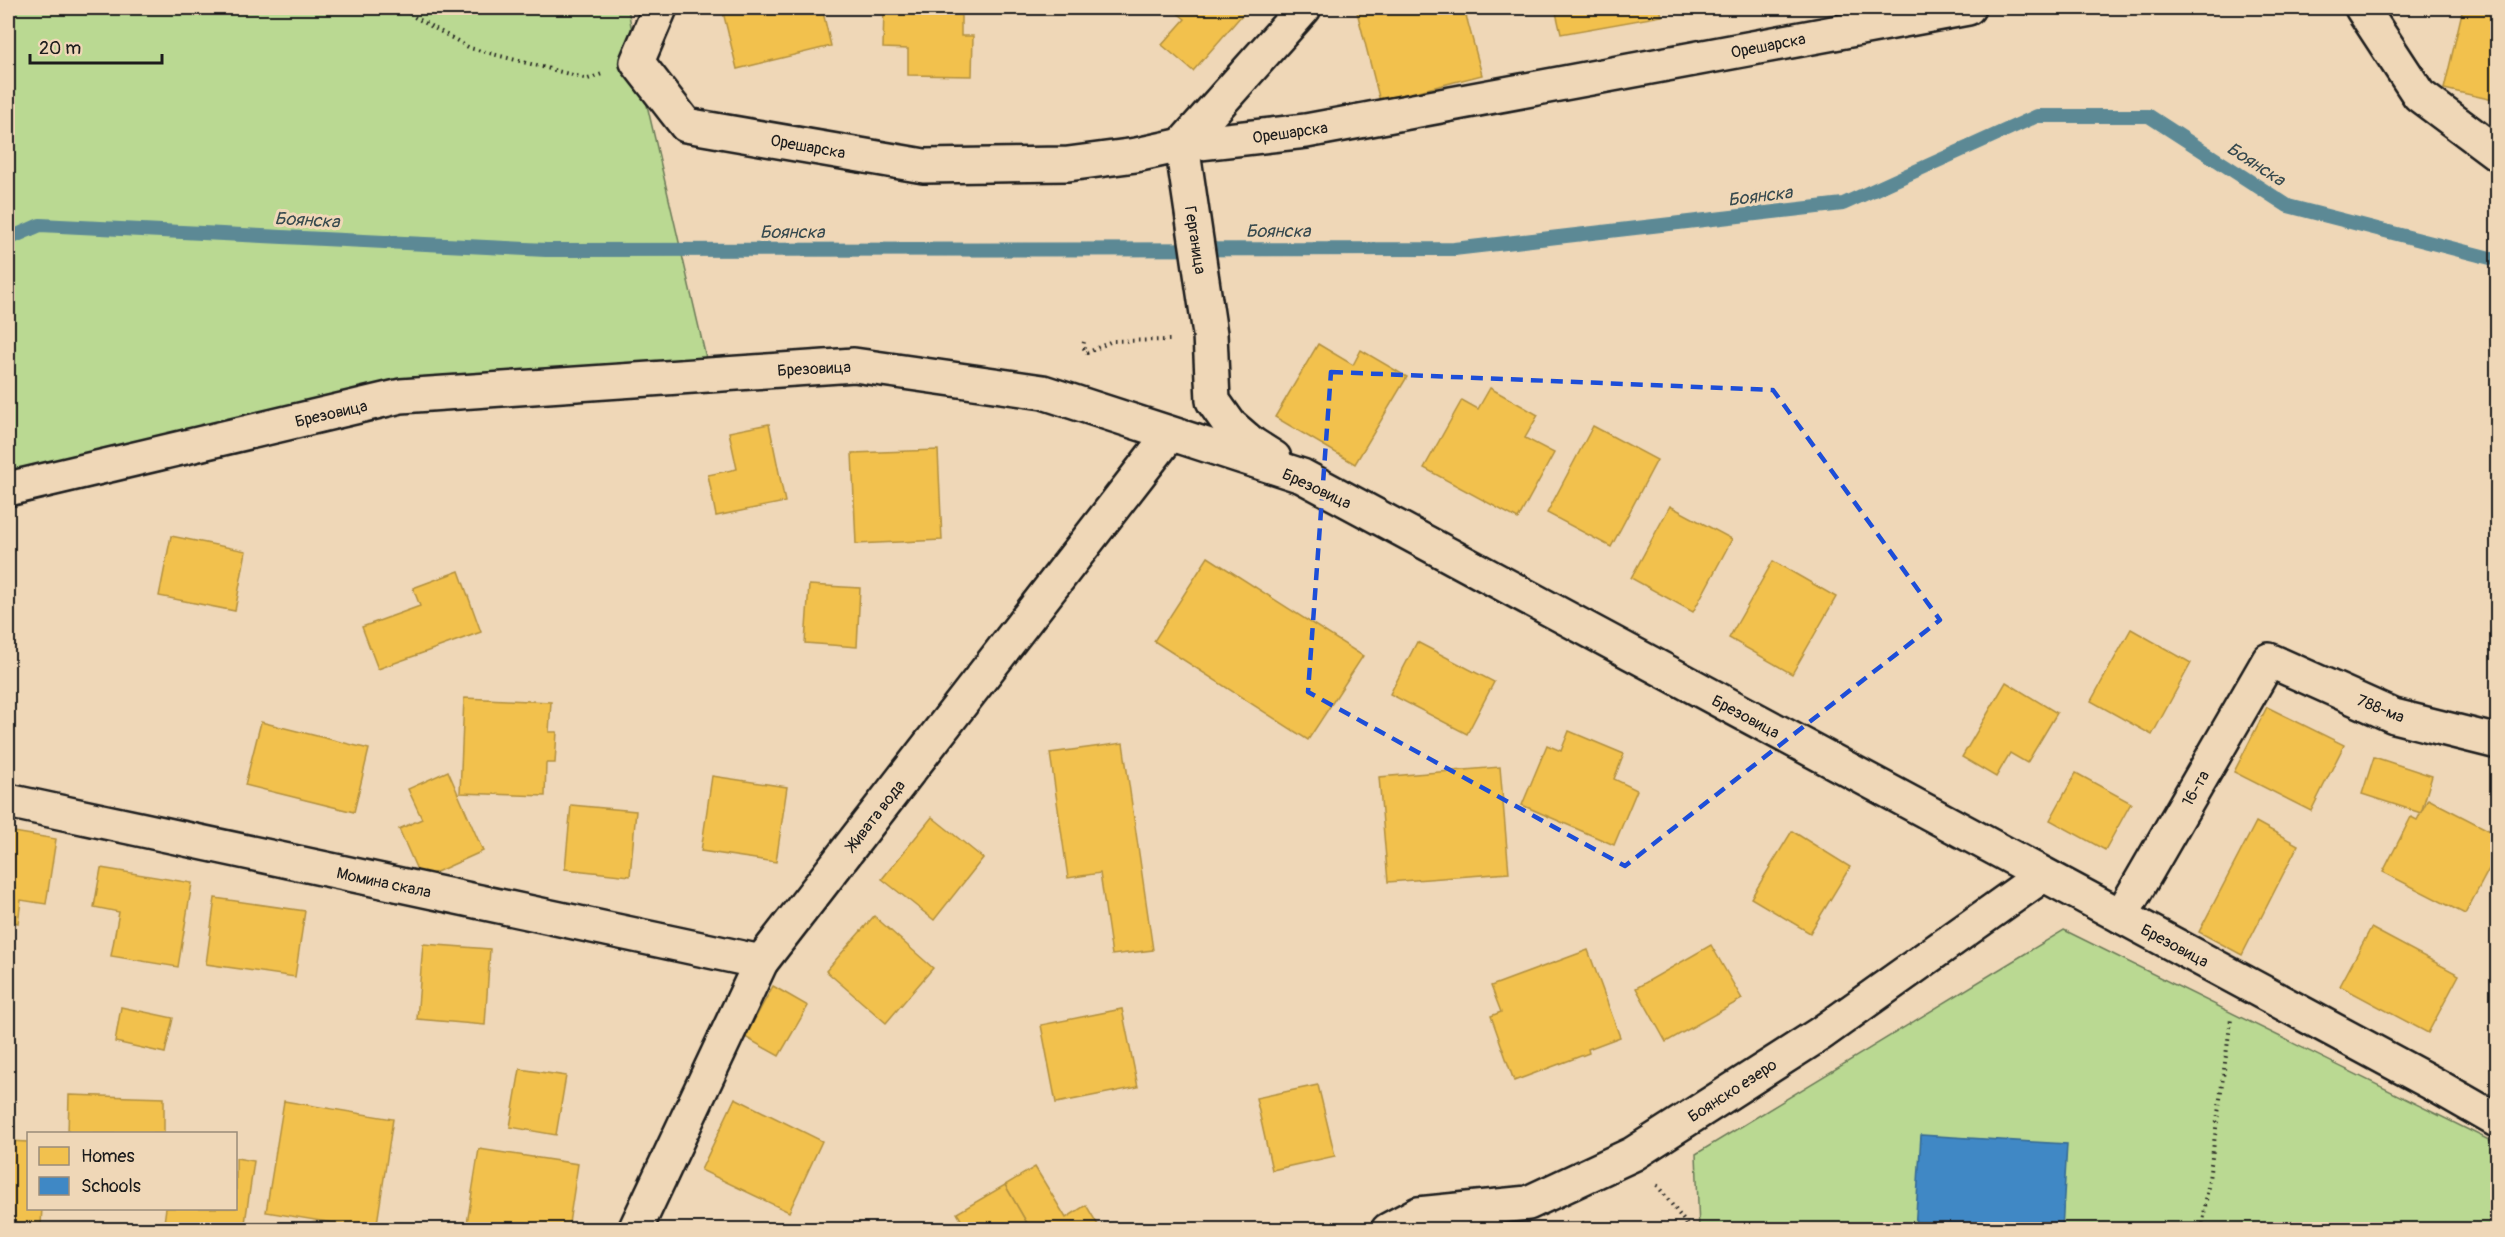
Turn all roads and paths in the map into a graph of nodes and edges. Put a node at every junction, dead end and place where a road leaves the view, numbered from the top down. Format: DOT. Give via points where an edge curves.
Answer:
graph roads {
  1 [pos="407,8"];
  2 [pos="660,8"];
  3 [pos="1304,8"];
  4 [pos="1968,8"];
  5 [pos="2362,8"];
  6 [pos="637,62"];
  7 [pos="1182,145"];
  8 [pos="2498,154"];
  9 [pos="1210,336"];
  10 [pos="1084,342"];
  11 [pos="1170,434"];
  12 [pos="1302,476"];
  13 [pos="8,489"];
  14 [pos="2269,660"];
  15 [pos="2498,742"];
  16 [pos="8,801"];
  17 [pos="2043,875"];
  18 [pos="2121,916"];
  19 [pos="761,962"];
  20 [pos="2231,1017"];
  21 [pos="2498,1121"];
  22 [pos="1633,1154"];
  23 [pos="635,1230"];
  24 [pos="1388,1230"];
  25 [pos="1691,1230"];
  26 [pos="2202,1230"];
  1 -- 6 [label="path" via="411,15 470,48 588,79"];
  2 -- 6 [label="street"];
  3 -- 7 [label="street"];
  4 -- 7 [label="street, Орешарска" via="1306,131"];
  5 -- 8 [label="street" via="2419,95"];
  6 -- 7 [label="street, Орешарска" via="686,125 924,166 1068,164"];
  7 -- 9 [label="street, Герганица"];
  9 -- 10 [label="path" via="1112,341 1087,353"];
  9 -- 12 [label="street, Герганица" via="1213,401 1230,425 1252,444"];
  11 -- 12 [label="street, Брезовица"];
  11 -- 13 [label="street, Брезовица" via="1043,392 854,364 401,396"];
  11 -- 19 [label="street, Живата вода"];
  12 -- 17 [label="street, Брезовица"];
  14 -- 15 [label="street, 788-ма" via="2394,716"];
  14 -- 18 [label="street, 16-та"];
  16 -- 19 [label="street, Момина скала"];
  17 -- 18 [label="street, Брезовица"];
  17 -- 22 [label="street, Боянско езеро" via="1820,1034"];
  18 -- 21 [label="street, Брезовица"];
  19 -- 23 [label="street, Живата вода"];
  20 -- 26 [label="path"];
  22 -- 24 [label="street, Боянско езеро" via="1528,1203 1418,1214"];
  22 -- 25 [label="path"];
}
